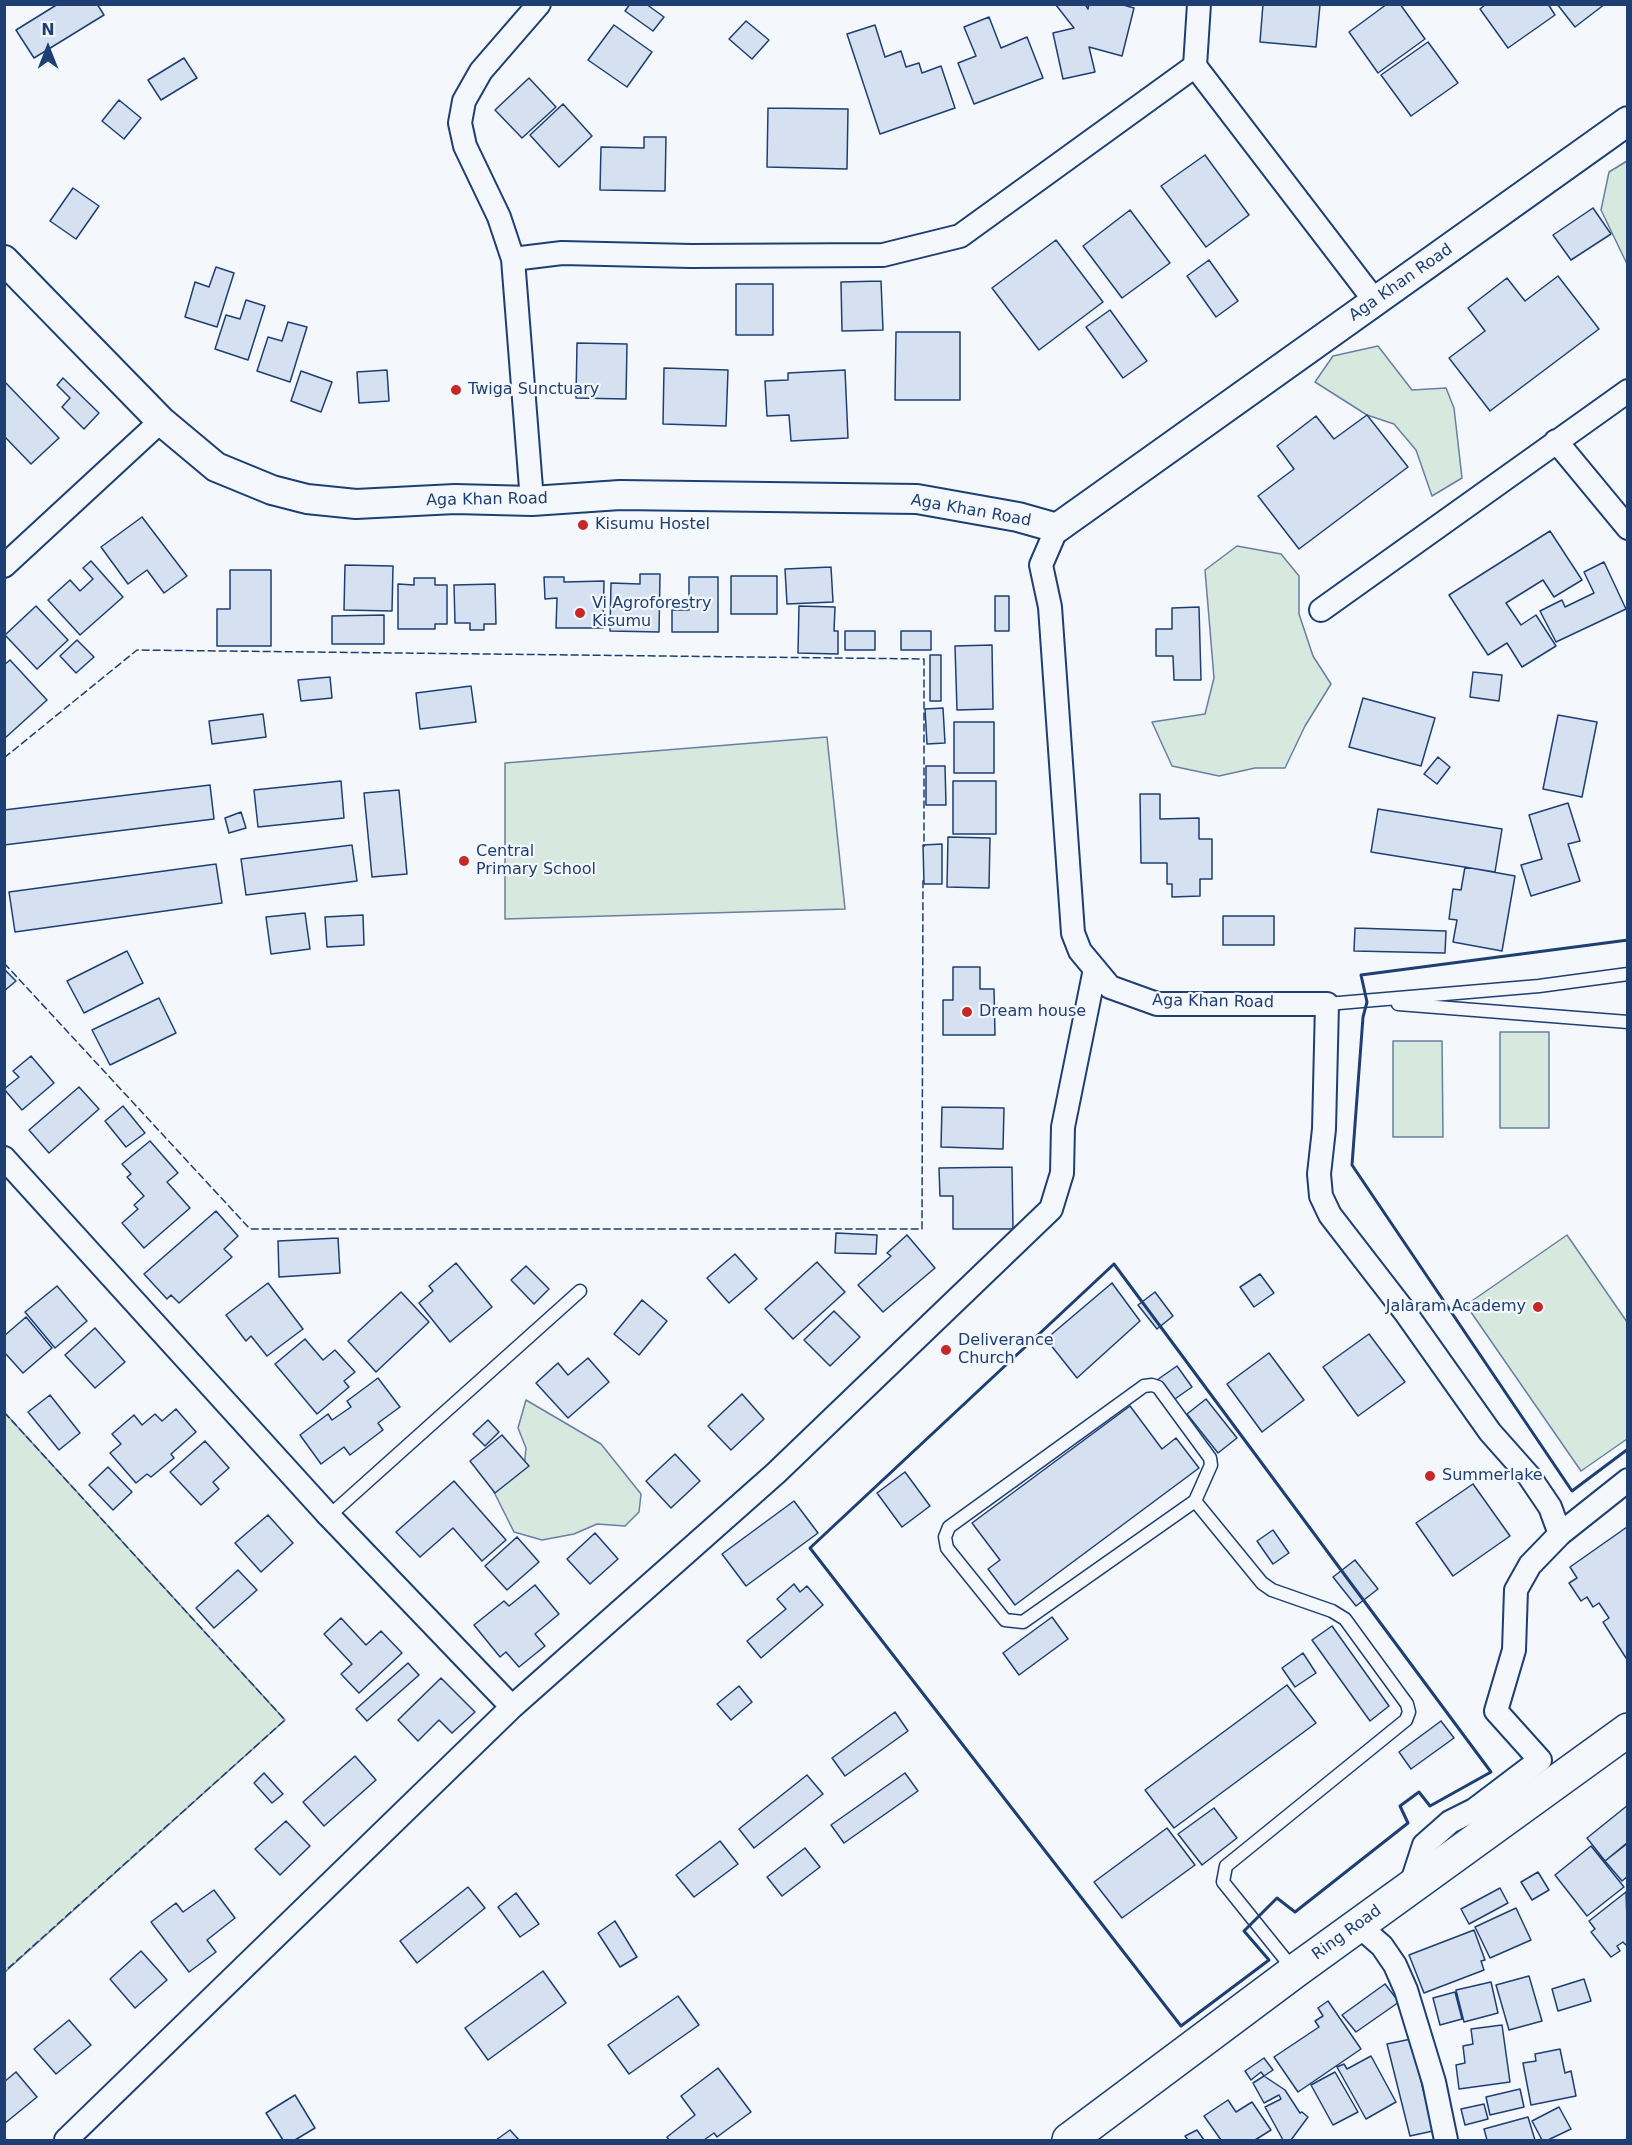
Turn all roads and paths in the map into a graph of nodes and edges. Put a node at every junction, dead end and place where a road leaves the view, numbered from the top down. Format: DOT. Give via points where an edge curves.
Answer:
graph roads {
  1 [pos="539,4"];
  2 [pos="1199,4"];
  3 [pos="1195,66"];
  4 [pos="1628,122"];
  5 [pos="513,259"];
  6 [pos="4,260"];
  7 [pos="1375,301"];
  8 [pos="1628,391"];
  9 [pos="161,421"];
  10 [pos="1556,441"];
  11 [pos="532,501"];
  12 [pos="1057,528"];
  13 [pos="1628,528"];
  14 [pos="4,566"];
  15 [pos="1321,610"];
  16 [pos="1095,969"];
  17 [pos="1628,974"];
  18 [pos="1367,1002"];
  19 [pos="1327,1004"];
  20 [pos="1628,1022"];
  21 [pos="4,1158"];
  22 [pos="580,1291"];
  23 [pos="1628,1480"];
  24 [pos="1195,1501"];
  25 [pos="329,1516"];
  26 [pos="1560,1534"];
  27 [pos="512,1707"];
  28 [pos="1628,1730"];
  29 [pos="1410,1888"];
  30 [pos="1358,1925"];
  31 [pos="1295,1971"];
  32 [pos="66,2140"];
  33 [pos="1069,2140"];
  34 [pos="1446,2140"];
  1 -- 5 [label="street" via="481,71 464,102 460,123 465,146 499,217"];
  2 -- 3 [label="street"];
  3 -- 5 [label="street" via="960,236 922,247 883,255 562,254"];
  3 -- 7 [label="street"];
  4 -- 7 [label="street, Aga Khan Road"];
  5 -- 11 [label="street"];
  6 -- 9 [label="street, Aga Khan Road"];
  7 -- 12 [label="street, Aga Khan Road"];
  8 -- 10 [label="street"];
  9 -- 11 [label="street, Aga Khan Road" via="216,467 272,490 307,499 356,504 455,499"];
  9 -- 14 [label="street"];
  10 -- 13 [label="street"];
  10 -- 15 [label="street"];
  11 -- 12 [label="street, Aga Khan Road" via="620,495 916,499"];
  12 -- 16 [label="street, Aga Khan Road" via="1041,565 1050,607 1074,933 1080,951"];
  16 -- 19 [label="street, Aga Khan Road" via="1110,987 1157,1004"];
  16 -- 27 [label="street" via="1063,1127 1062,1173 1051,1209 776,1473"];
  17 -- 18 [label="lane"];
  18 -- 19 [label="lane"];
  18 -- 20 [label="lane"];
  19 -- 26 [label="street" via="1321,1196 1330,1215 1490,1431 1529,1476 1550,1507"];
  21 -- 25 [label="street"];
  22 -- 25 [label="lane"];
  23 -- 26 [label="street"];
  24 -- 24 [label="lane" via="1211,1465 1210,1458 1158,1387 1144,1386 949,1527 945,1537 947,1548 1005,1620 1023,1622"];
  24 -- 31 [label="lane" via="1262,1583 1345,1619 1409,1712 1406,1720 1226,1866 1223,1882"];
  25 -- 27 [label="street"];
  26 -- 29 [label="street" via="1530,1565 1516,1590 1514,1650 1496,1711 1539,1760 1474,1810 1450,1822 1424,1845"];
  27 -- 32 [label="street"];
  28 -- 29 [label="main road, Ring Road"];
  29 -- 30 [label="main road, Ring Road"];
  30 -- 31 [label="main road, Ring Road"];
  30 -- 34 [label="street" via="1382,1946 1406,1990 1434,2082"];
  31 -- 33 [label="main road, Ring Road"];
}
